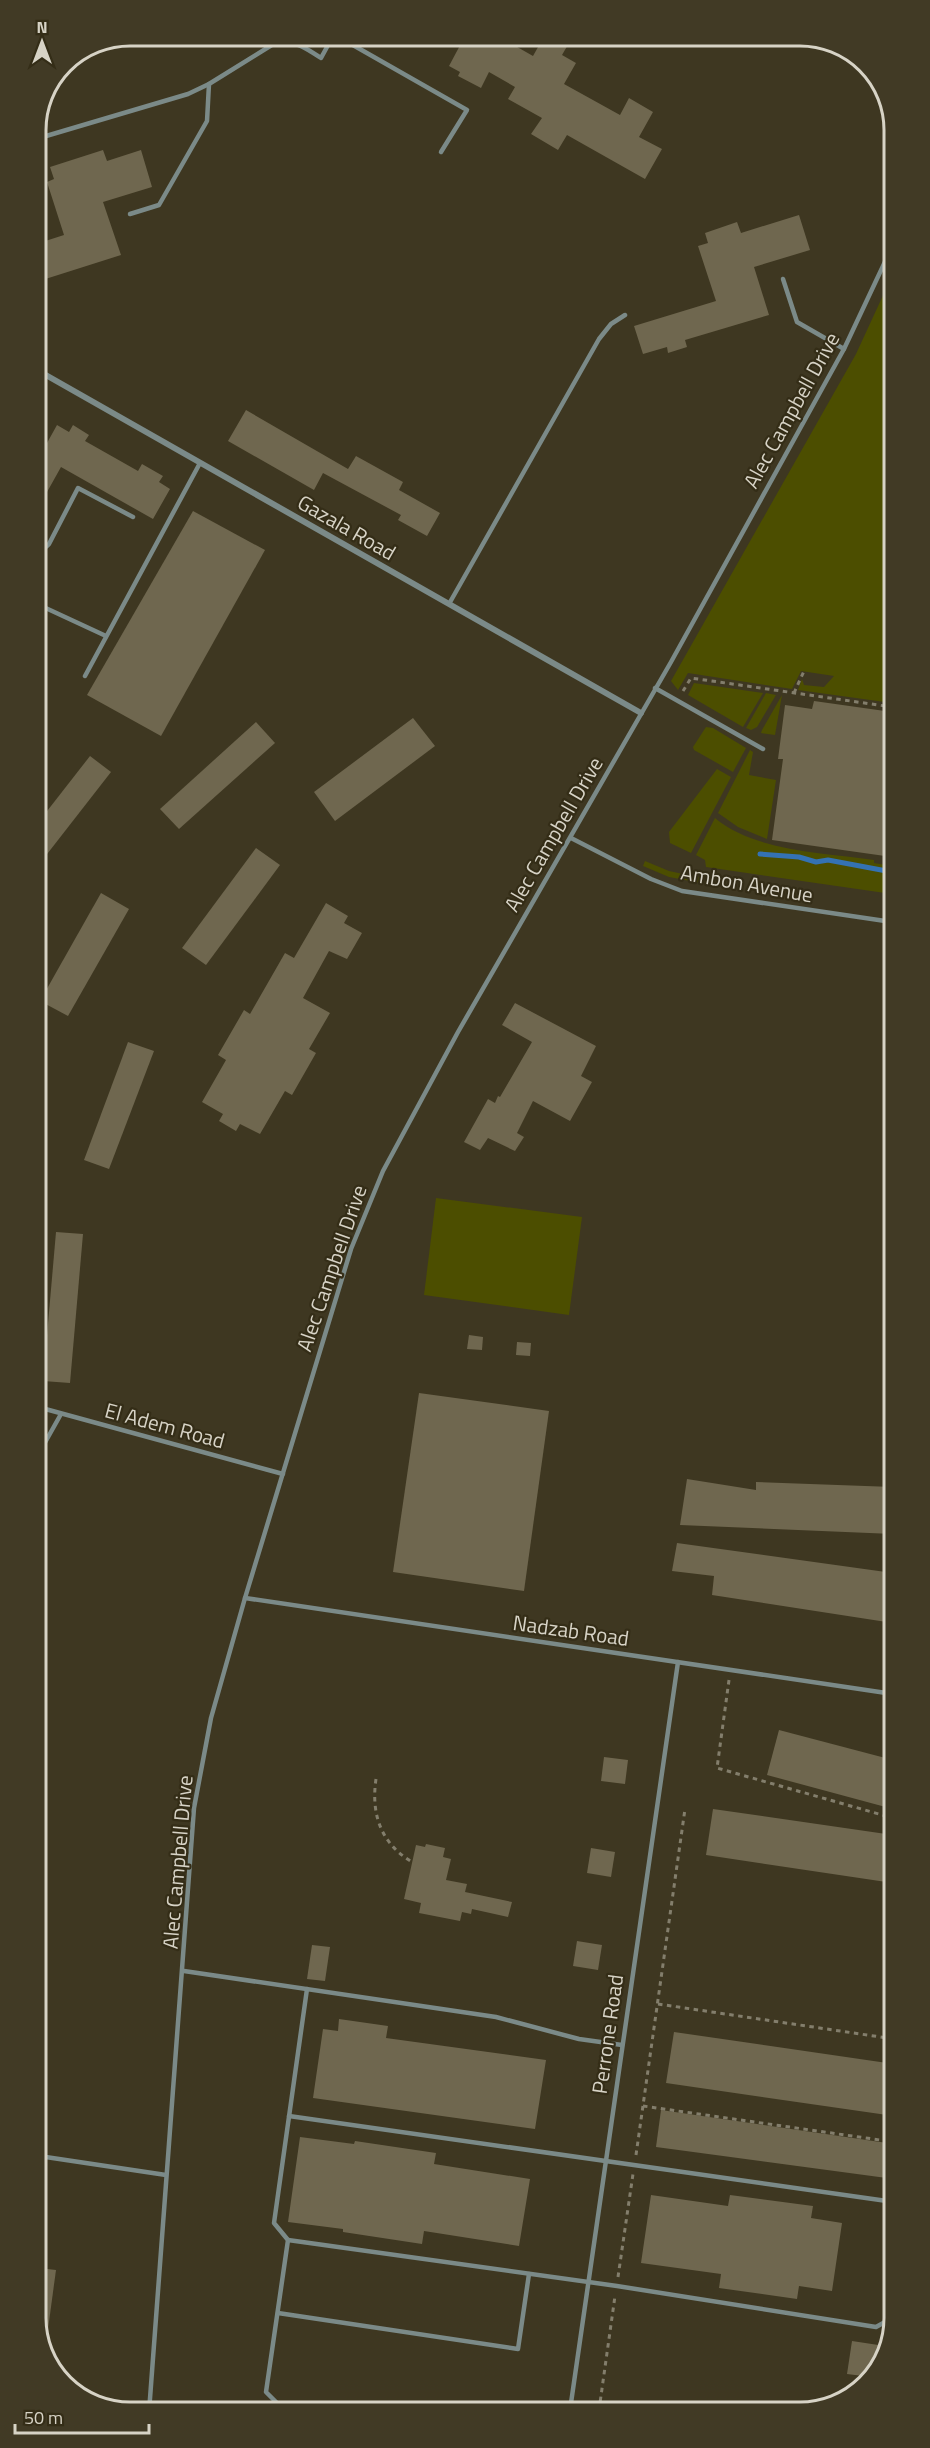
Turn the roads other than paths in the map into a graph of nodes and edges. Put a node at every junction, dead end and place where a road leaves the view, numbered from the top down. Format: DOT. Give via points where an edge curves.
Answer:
graph roads {
  1 [pos="269,47"];
  2 [pos="304,47"];
  3 [pos="328,47"];
  4 [pos="354,47"];
  5 [pos="209,84"];
  6 [pos="47,136"];
  7 [pos="441,153"];
  8 [pos="130,214"];
  9 [pos="884,264"];
  10 [pos="783,279"];
  11 [pos="625,315"];
  12 [pos="844,349"];
  13 [pos="47,376"];
  14 [pos="200,463"];
  15 [pos="133,517"];
  16 [pos="47,546"];
  17 [pos="449,604"];
  18 [pos="47,609"];
  19 [pos="106,636"];
  20 [pos="85,676"];
  21 [pos="656,688"];
  22 [pos="641,713"];
  23 [pos="763,749"];
  24 [pos="571,838"];
  25 [pos="884,921"];
  26 [pos="47,1410"];
  27 [pos="61,1414"];
  28 [pos="47,1439"];
  29 [pos="283,1474"];
  30 [pos="245,1598"];
  31 [pos="678,1662"];
  32 [pos="884,1693"];
  33 [pos="184,1971"];
  34 [pos="307,1989"];
  35 [pos="622,2045"];
  36 [pos="289,2116"];
  37 [pos="47,2157"];
  38 [pos="606,2159"];
  39 [pos="166,2175"];
  40 [pos="884,2201"];
  41 [pos="288,2240"];
  42 [pos="529,2274"];
  43 [pos="589,2282"];
  44 [pos="278,2313"];
  45 [pos="884,2323"];
  46 [pos="150,2401"];
  47 [pos="275,2401"];
  48 [pos="571,2402"];
  1 -- 5 [label="lane"];
  2 -- 3 [label="lane" via="321,58"];
  4 -- 7 [label="lane" via="466,110"];
  5 -- 6 [label="lane" via="188,94"];
  5 -- 8 [label="lane" via="207,121 159,205"];
  9 -- 12 [label="lane, Alec Campbell Drive"];
  10 -- 12 [label="lane" via="797,322"];
  11 -- 17 [label="lane" via="599,339"];
  12 -- 21 [label="lane, Alec Campbell Drive"];
  13 -- 14 [label="street, Gazala Road"];
  14 -- 17 [label="street, Gazala Road"];
  14 -- 19 [label="lane"];
  15 -- 16 [label="lane" via="78,488"];
  17 -- 22 [label="street, Gazala Road"];
  18 -- 19 [label="lane"];
  19 -- 20 [label="lane"];
  21 -- 22 [label="lane, Alec Campbell Drive"];
  21 -- 23 [label="lane"];
  22 -- 24 [label="lane, Alec Campbell Drive"];
  24 -- 25 [label="lane, Ambon Avenue" via="682,891"];
  24 -- 29 [label="lane, Alec Campbell Drive" via="382,1171 351,1249"];
  26 -- 27 [label="lane, El Adem Road"];
  27 -- 28 [label="lane"];
  27 -- 29 [label="lane, El Adem Road"];
  29 -- 30 [label="lane, Alec Campbell Drive"];
  30 -- 31 [label="lane, Nadzab Road"];
  30 -- 33 [label="lane, Alec Campbell Drive" via="211,1718 194,1808"];
  31 -- 32 [label="lane, Nadzab Road"];
  31 -- 35 [label="lane, Perrone Road"];
  33 -- 34 [label="lane"];
  33 -- 39 [label="lane, Alec Campbell Drive"];
  34 -- 35 [label="lane" via="496,2018 579,2039"];
  34 -- 36 [label="lane"];
  35 -- 38 [label="lane, Perrone Road"];
  36 -- 38 [label="lane"];
  36 -- 41 [label="lane" via="274,2223"];
  37 -- 39 [label="lane"];
  38 -- 40 [label="lane"];
  38 -- 43 [label="lane, Perrone Road"];
  39 -- 46 [label="lane, Alec Campbell Drive"];
  41 -- 42 [label="lane"];
  41 -- 44 [label="lane"];
  42 -- 43 [label="lane"];
  42 -- 44 [label="lane" via="518,2349"];
  43 -- 45 [label="lane" via="876,2327"];
  43 -- 48 [label="lane, Perrone Road"];
  44 -- 47 [label="lane" via="266,2392"];
}
